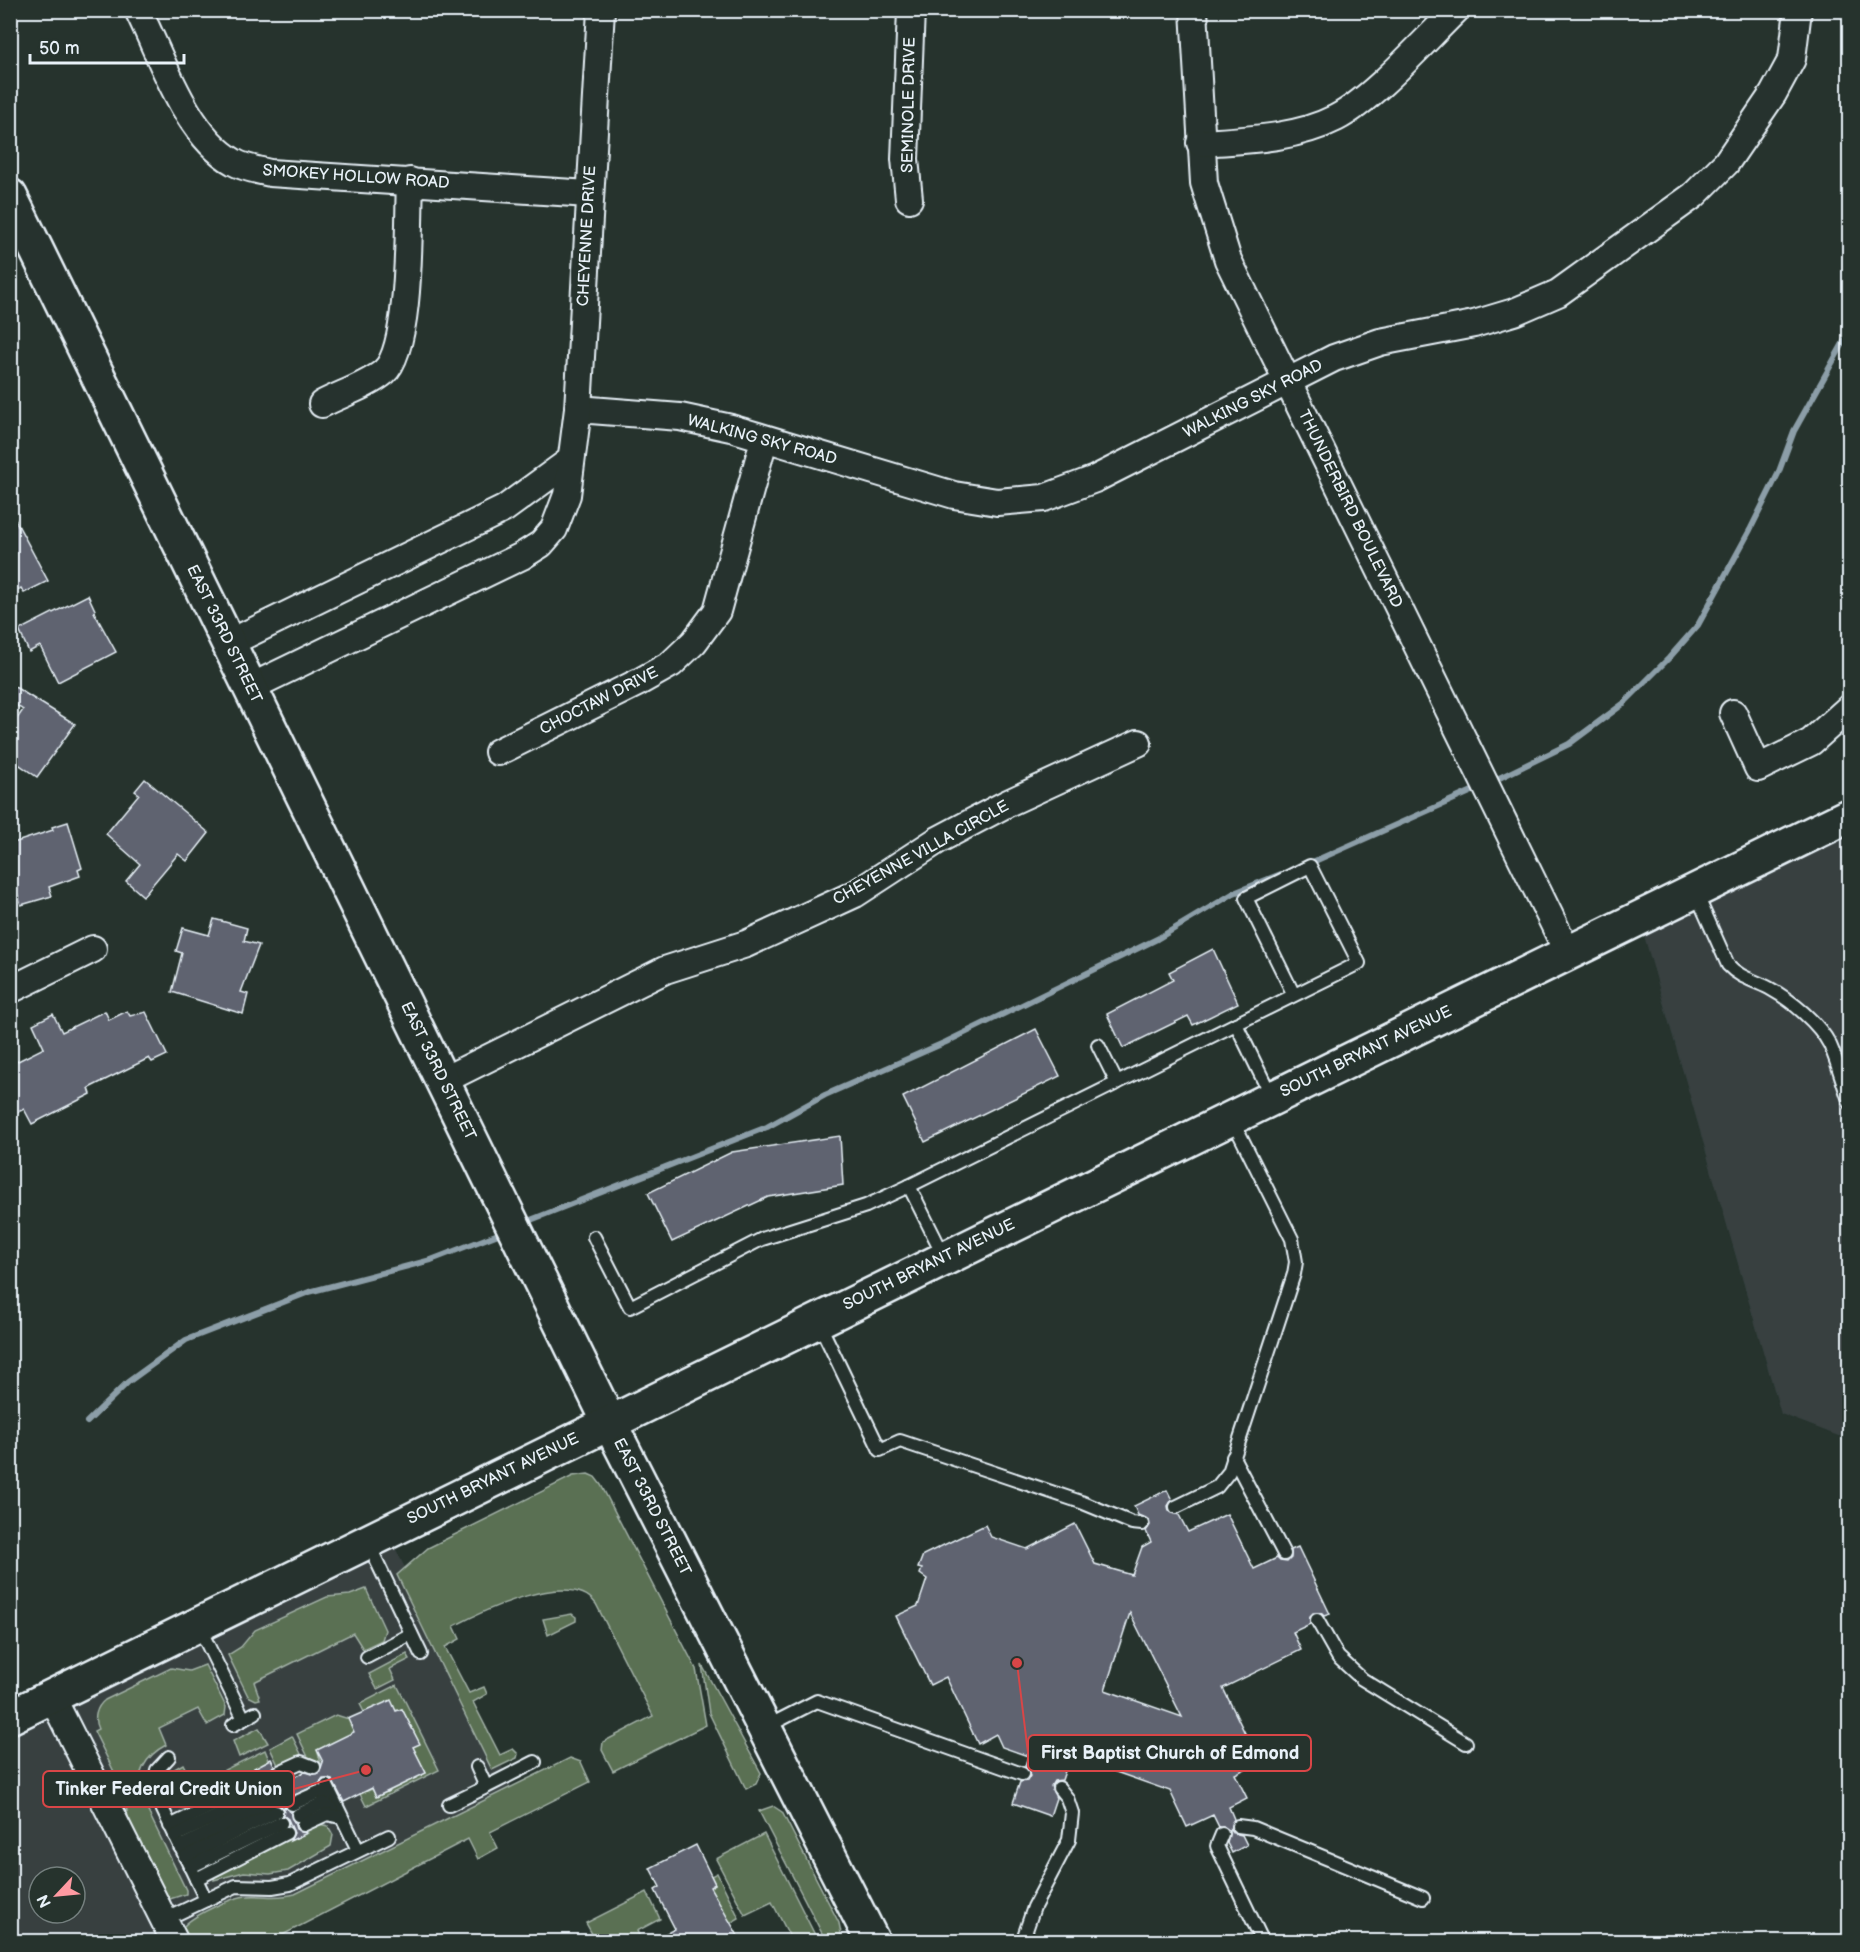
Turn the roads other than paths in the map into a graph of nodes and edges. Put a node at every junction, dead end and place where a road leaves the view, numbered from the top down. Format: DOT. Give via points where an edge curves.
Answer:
graph roads {
  1 [pos="138,10"];
  2 [pos="601,10"];
  3 [pos="911,10"];
  4 [pos="1194,10"];
  5 [pos="1456,10"];
  6 [pos="1798,10"];
  7 [pos="1200,143"];
  8 [pos="410,181"];
  9 [pos="589,194"];
  10 [pos="10,196"];
  11 [pos="909,199"];
  12 [pos="1287,382"];
  13 [pos="322,404"];
  14 [pos="578,409"];
  15 [pos="764,440"];
  16 [pos="571,460"];
  17 [pos="229,644"];
  18 [pos="250,687"];
  19 [pos="1850,707"];
  20 [pos="1733,713"];
  21 [pos="1138,743"];
  22 [pos="498,752"];
  23 [pos="1850,815"];
  24 [pos="1695,890"];
  25 [pos="93,949"];
  26 [pos="1568,953"];
  27 [pos="10,990"];
  28 [pos="1294,995"];
  29 [pos="1236,1024"];
  30 [pos="1098,1045"];
  31 [pos="442,1081"];
  32 [pos="1117,1083"];
  33 [pos="1272,1098"];
  34 [pos="1850,1103"];
  35 [pos="1231,1118"];
  36 [pos="909,1186"];
  37 [pos="594,1237"];
  38 [pos="945,1257"];
  39 [pos="817,1320"];
  40 [pos="609,1422"];
  41 [pos="1233,1457"];
  42 [pos="1176,1508"];
  43 [pos="1142,1524"];
  44 [pos="367,1542"];
  45 [pos="1284,1554"];
  46 [pos="1317,1620"];
  47 [pos="198,1624"];
  48 [pos="411,1634"];
  49 [pos="422,1654"];
  50 [pos="367,1657"];
  51 [pos="52,1697"];
  52 [pos="10,1717"];
  53 [pos="244,1719"];
  54 [pos="765,1728"];
  55 [pos="1466,1743"];
  56 [pos="169,1757"];
  57 [pos="535,1762"];
  58 [pos="314,1767"];
  59 [pos="477,1767"];
  60 [pos="277,1773"];
  61 [pos="1023,1774"];
  62 [pos="324,1787"];
  63 [pos="486,1787"];
  64 [pos="1059,1788"];
  65 [pos="449,1806"];
  66 [pos="273,1808"];
  67 [pos="343,1820"];
  68 [pos="1238,1826"];
  69 [pos="1222,1834"];
  70 [pos="389,1836"];
  71 [pos="358,1850"];
  72 [pos="183,1852"];
  73 [pos="1423,1898"];
  74 [pos="206,1899"];
  75 [pos="169,1931"];
  76 [pos="873,1941"];
  77 [pos="1022,1941"];
  78 [pos="1263,1941"];
  1 -- 8 [label="street, SMOKEY HOLLOW ROAD" via="191,118 205,138 234,163 270,173"];
  2 -- 9 [label="street, CHEYENNE DRIVE"];
  3 -- 11 [label="street, SEMINOLE DRIVE" via="905,159"];
  4 -- 7 [label="street, THUNDERBIRD BOULEVARD"];
  5 -- 7 [label="street" via="1361,101 1337,118 1285,134"];
  6 -- 12 [label="street, WALKING SKY ROAD" via="1792,59 1773,94 1726,163 1694,195 1558,293 1474,324 1380,342 1334,358"];
  7 -- 12 [label="street, THUNDERBIRD BOULEVARD" via="1204,183 1216,228"];
  8 -- 9 [label="street, SMOKEY HOLLOW ROAD"];
  8 -- 13 [label="street" via="404,315 395,356 384,371"];
  9 -- 14 [label="street, CHEYENNE DRIVE"];
  10 -- 17 [label="street, EAST 33RD STREET"];
  12 -- 15 [label="street, WALKING SKY ROAD" via="1095,479 1044,498 997,502 954,495"];
  12 -- 26 [label="street, THUNDERBIRD BOULEVARD"];
  14 -- 15 [label="street, WALKING SKY ROAD" via="680,417"];
  14 -- 16 [label="street, CHEYENNE DRIVE"];
  15 -- 22 [label="street, CHOCTAW DRIVE" via="717,611 694,642 671,664 639,682"];
  16 -- 17 [label="street" via="504,509"];
  16 -- 18 [label="street, CHEYENNE DRIVE" via="562,513 540,544"];
  17 -- 18 [label="street, EAST 33RD STREET"];
  18 -- 31 [label="street, EAST 33RD STREET"];
  19 -- 20 [label="street" via="1811,742 1758,768"];
  21 -- 31 [label="street, CHEYENNE VILLA CIRCLE" via="938,840 855,894 746,944 665,970"];
  23 -- 24 [label="street, SOUTH BRYANT AVENUE"];
  24 -- 26 [label="street, SOUTH BRYANT AVENUE"];
  24 -- 34 [label="lane" via="1728,965 1737,974 1781,996 1822,1034 1830,1045"];
  25 -- 27 [label="street"];
  26 -- 33 [label="street, SOUTH BRYANT AVENUE"];
  28 -- 28 [label="lane" via="1359,963 1310,866 1246,898"];
  28 -- 29 [label="lane"];
  29 -- 32 [label="lane"];
  29 -- 33 [label="lane"];
  30 -- 32 [label="lane"];
  31 -- 40 [label="street, EAST 33RD STREET"];
  32 -- 36 [label="lane"];
  33 -- 35 [label="street, SOUTH BRYANT AVENUE"];
  35 -- 38 [label="street, SOUTH BRYANT AVENUE"];
  35 -- 41 [label="lane" via="1292,1239 1296,1262"];
  36 -- 37 [label="lane" via="866,1206 762,1239 630,1306"];
  36 -- 38 [label="lane"];
  38 -- 39 [label="street, SOUTH BRYANT AVENUE"];
  39 -- 40 [label="street, SOUTH BRYANT AVENUE"];
  39 -- 43 [label="lane" via="880,1450 900,1441"];
  40 -- 44 [label="street, SOUTH BRYANT AVENUE"];
  40 -- 54 [label="street, EAST 33RD STREET"];
  41 -- 42 [label="lane" via="1229,1472 1217,1487"];
  41 -- 45 [label="lane"];
  44 -- 47 [label="street, SOUTH BRYANT AVENUE"];
  44 -- 48 [label="lane"];
  46 -- 55 [label="lane" via="1338,1657 1362,1680"];
  47 -- 51 [label="street, SOUTH BRYANT AVENUE"];
  47 -- 53 [label="lane"];
  48 -- 49 [label="lane"];
  48 -- 50 [label="lane"];
  51 -- 52 [label="street, SOUTH BRYANT AVENUE"];
  51 -- 75 [label="street"];
  54 -- 61 [label="lane" via="817,1701"];
  54 -- 76 [label="street, EAST 33RD STREET"];
  56 -- 72 [label="lane" via="157,1770 153,1789"];
  57 -- 63 [label="lane"];
  58 -- 60 [label="lane" via="301,1762"];
  59 -- 63 [label="lane"];
  62 -- 67 [label="lane"];
  63 -- 65 [label="lane"];
  64 -- 77 [label="lane" via="1072,1813 1069,1840 1034,1907"];
  66 -- 72 [label="lane"];
  66 -- 72 [label="lane"];
  66 -- 72 [label="lane"];
  67 -- 67 [label="lane" via="331,1813 298,1815 321,1792"];
  67 -- 71 [label="lane"];
  68 -- 73 [label="lane" via="1253,1828"];
  69 -- 78 [label="lane" via="1217,1846"];
  70 -- 71 [label="lane"];
  71 -- 74 [label="lane" via="290,1884 236,1886"];
  72 -- 74 [label="lane"];
  74 -- 75 [label="lane"];
}
